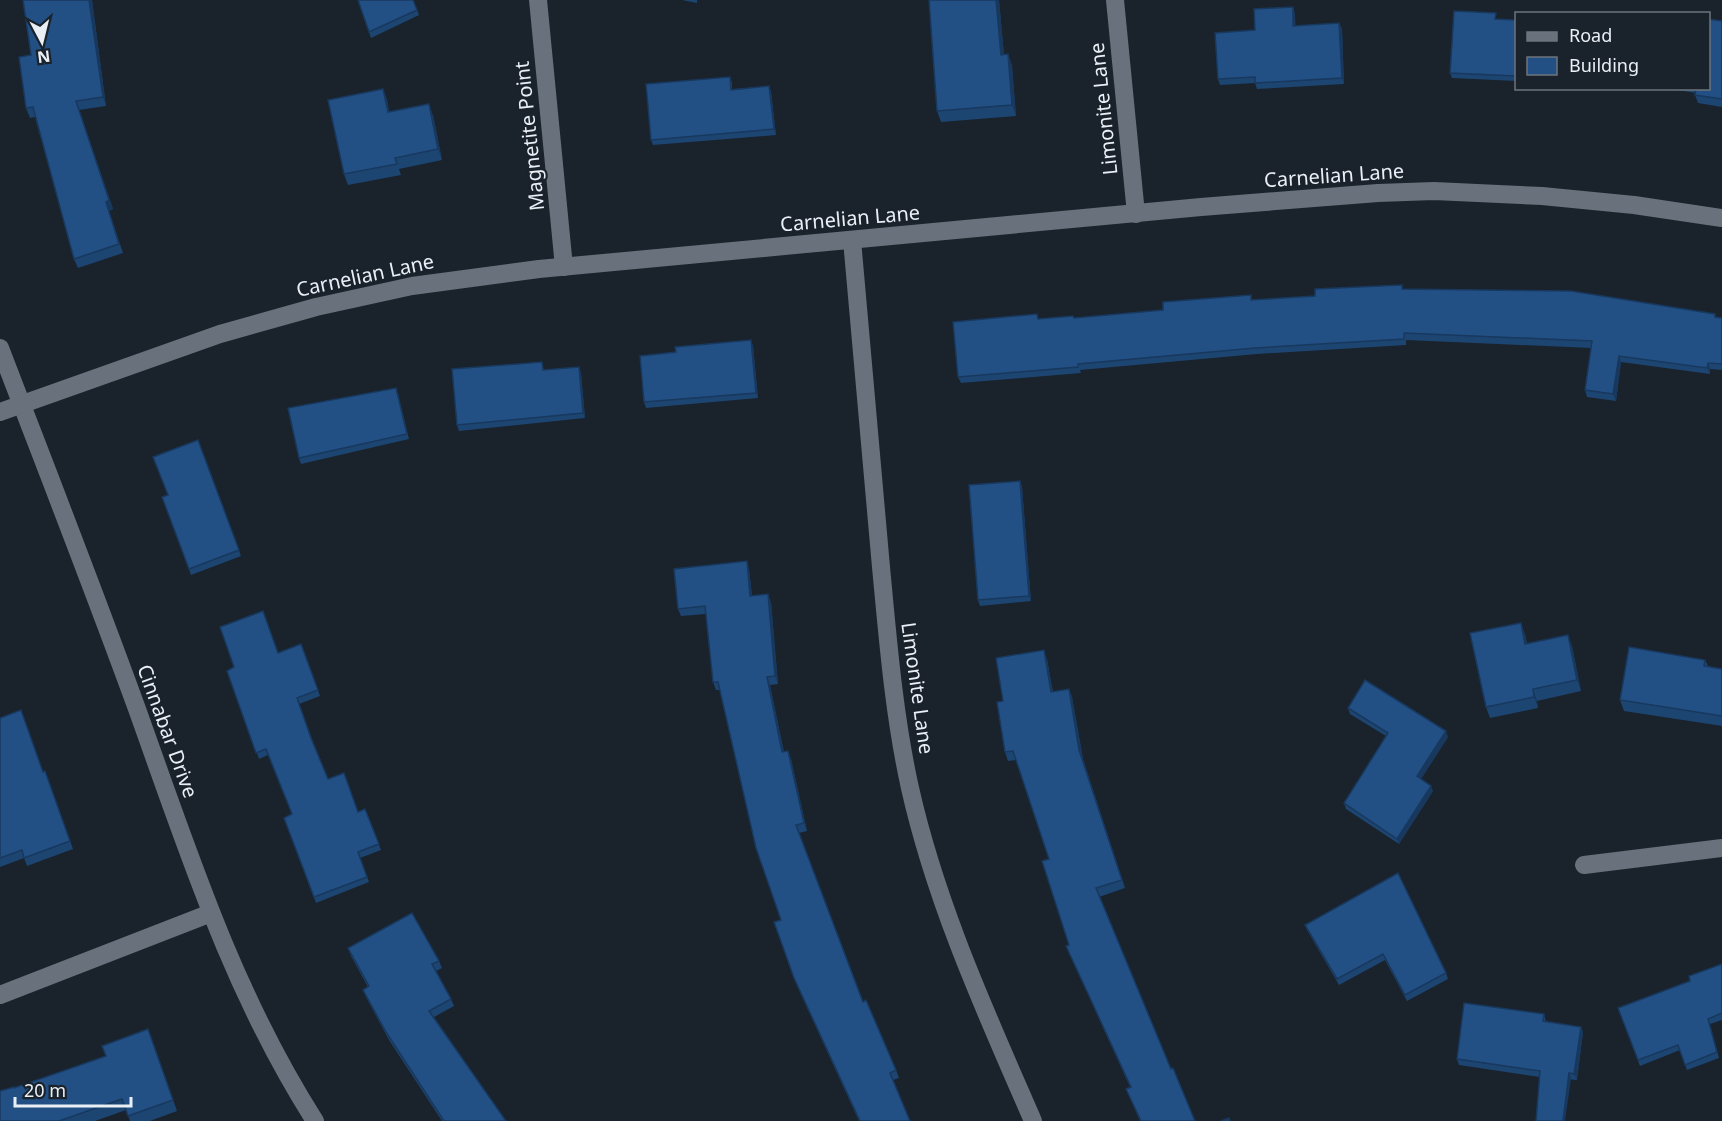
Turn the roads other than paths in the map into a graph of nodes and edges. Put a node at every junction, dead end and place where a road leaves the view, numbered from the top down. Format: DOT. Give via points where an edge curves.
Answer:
graph roads {
  1 [pos="538,0"];
  2 [pos="1115,0"];
  3 [pos="1136,214"];
  4 [pos="1722,218"];
  5 [pos="852,240"];
  6 [pos="564,267"];
  7 [pos="0,348"];
  8 [pos="22,405"];
  9 [pos="0,412"];
  10 [pos="1722,848"];
  11 [pos="1584,865"];
  12 [pos="211,913"];
  13 [pos="0,995"];
  14 [pos="315,1121"];
  15 [pos="1033,1121"];
  1 -- 6 [label="street, Magnetite Point"];
  2 -- 3 [label="street, Limonite Lane"];
  3 -- 4 [label="street, Carnelian Lane" via="1434,191 1596,201"];
  3 -- 5 [label="street, Carnelian Lane"];
  5 -- 6 [label="street, Carnelian Lane"];
  5 -- 15 [label="street, Limonite Lane" via="887,634 910,789 953,929"];
  6 -- 8 [label="street, Carnelian Lane" via="412,286 316,307 220,334"];
  7 -- 8 [label="street, Cinnabar Drive"];
  8 -- 9 [label="street, Carnelian Lane"];
  8 -- 12 [label="street, Cinnabar Drive"];
  10 -- 11 [label="street"];
  12 -- 13 [label="street"];
  12 -- 14 [label="street, Cinnabar Drive" via="255,1015"];
}
